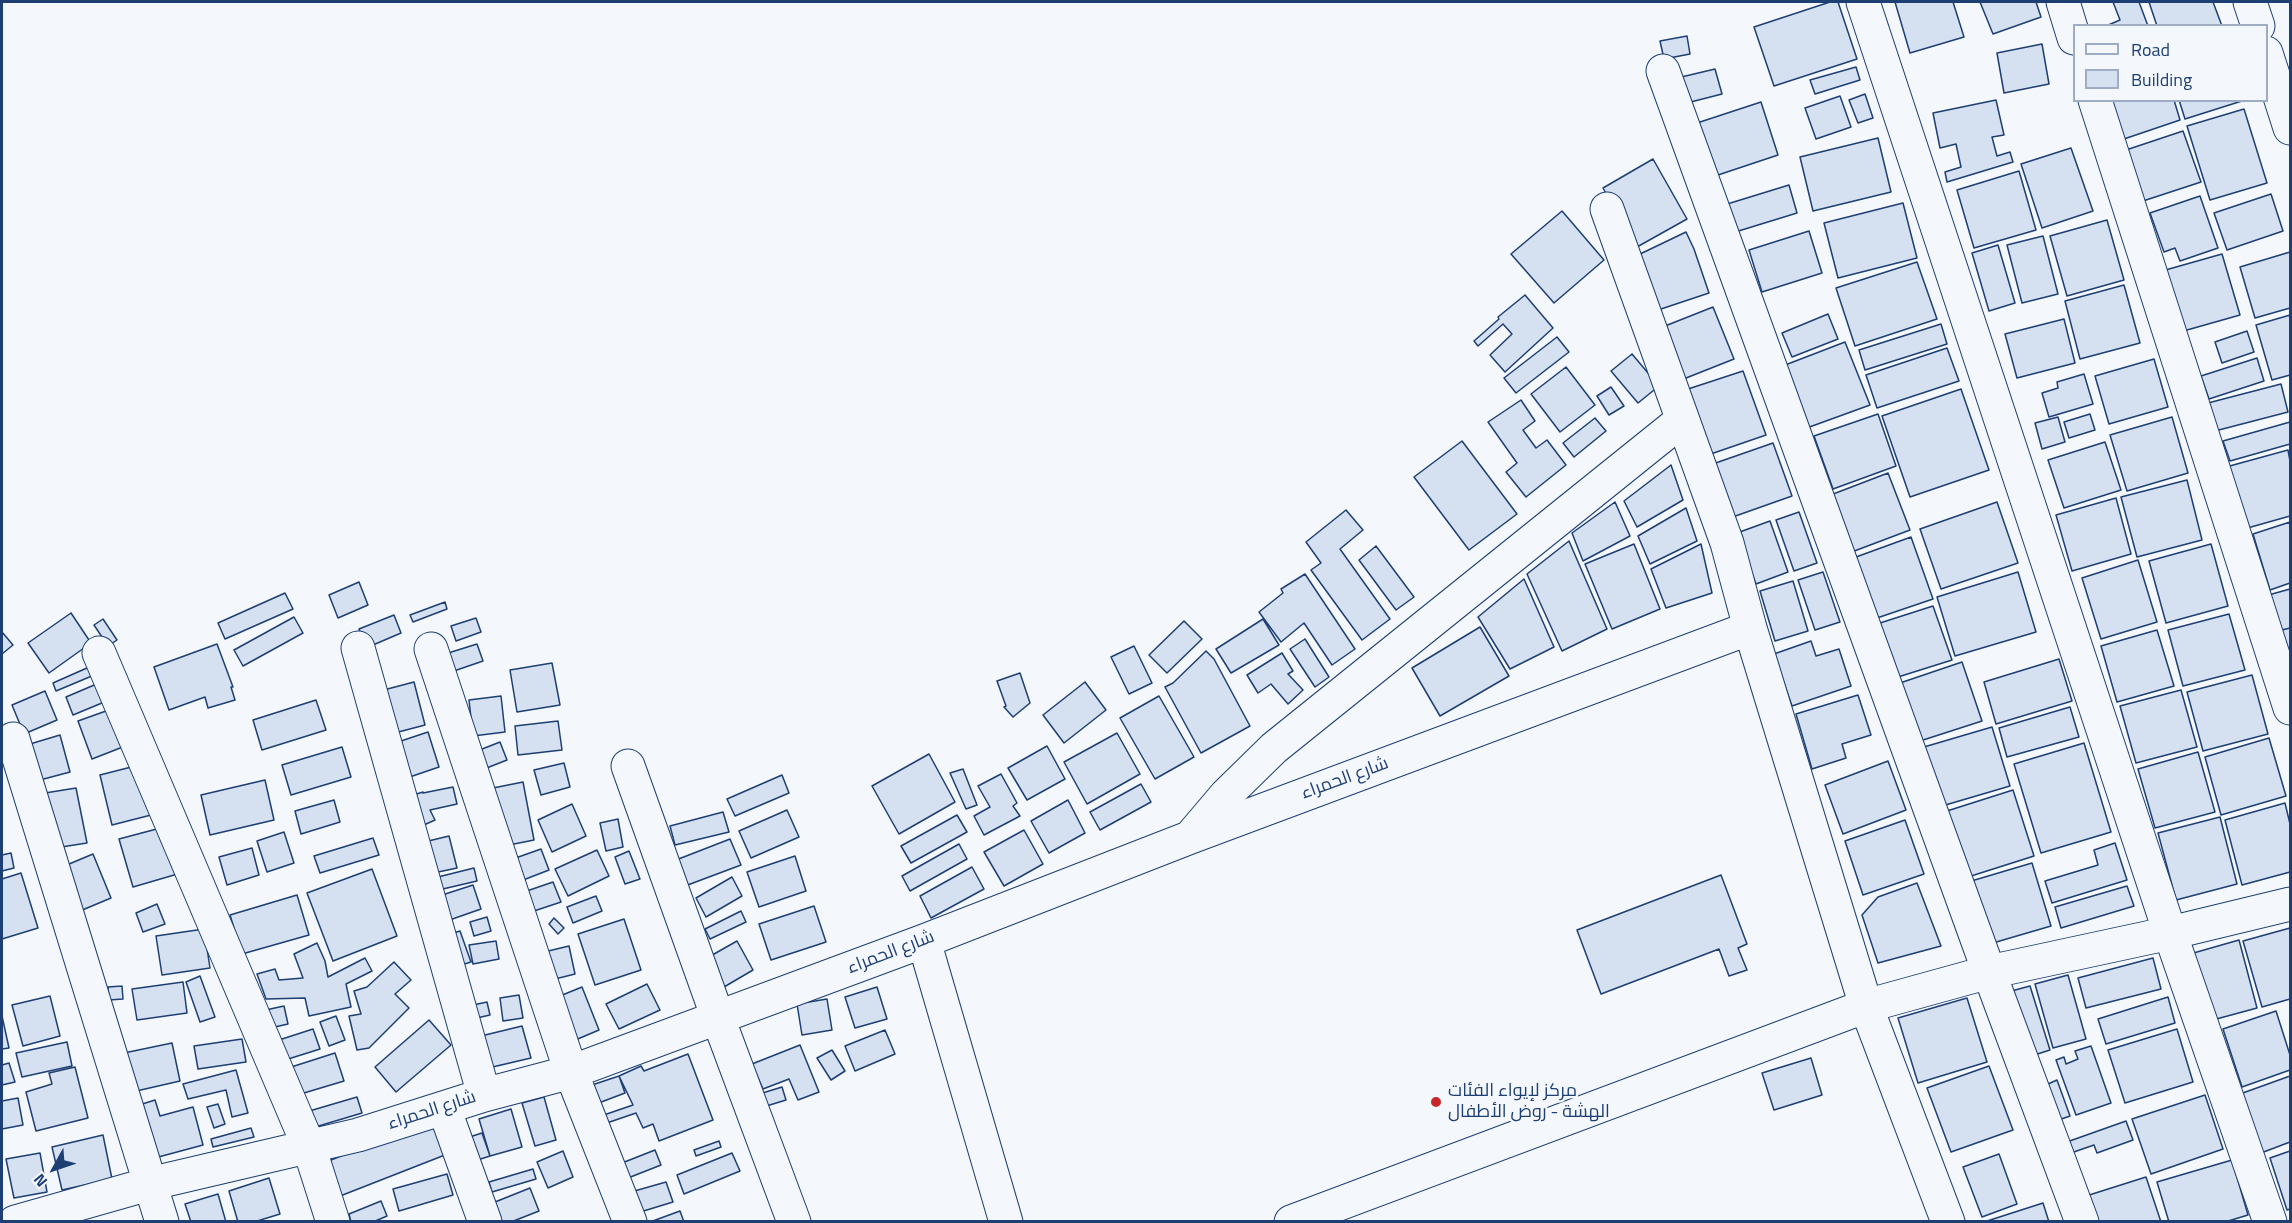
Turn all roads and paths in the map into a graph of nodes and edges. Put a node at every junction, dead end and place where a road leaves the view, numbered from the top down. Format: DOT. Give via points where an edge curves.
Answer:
graph roads {
  1 [pos="1863,2"];
  2 [pos="2063,2"];
  3 [pos="2250,2"];
  4 [pos="2257,24"];
  5 [pos="2073,35"];
  6 [pos="2268,59"];
  7 [pos="1664,71"];
  8 [pos="2096,102"];
  9 [pos="2290,128"];
  10 [pos="1607,208"];
  11 [pos="1682,420"];
  12 [pos="1750,628"];
  13 [pos="358,648"];
  14 [pos="431,649"];
  15 [pos="99,653"];
  16 [pos="2290,708"];
  17 [pos="13,739"];
  18 [pos="628,766"];
  19 [pos="1191,837"];
  20 [pos="2290,904"];
  21 [pos="2170,933"];
  22 [pos="924,941"];
  23 [pos="1989,972"];
  24 [pos="1866,1006"];
  25 [pos="718,1018"];
  26 [pos="571,1072"];
  27 [pos="484,1095"];
  28 [pos="444,1108"];
  29 [pos="309,1147"];
  30 [pos="149,1184"];
  31 [pos="2,1207"];
  32 [pos="6,1221"];
  33 [pos="15,1221"];
  34 [pos="162,1221"];
  35 [pos="333,1221"];
  36 [pos="485,1221"];
  37 [pos="630,1221"];
  38 [pos="794,1221"];
  39 [pos="1006,1221"];
  40 [pos="1291,1221"];
  41 [pos="1948,1221"];
  42 [pos="2082,1221"];
  43 [pos="2270,1221"];
  1 -- 21 [label="street"];
  2 -- 5 [label="street"];
  3 -- 4 [label="street"];
  6 -- 9 [label="street"];
  7 -- 23 [label="street"];
  8 -- 16 [label="street"];
  10 -- 11 [label="street"];
  11 -- 12 [label="street" via="1727,543"];
  11 -- 19 [label="street" via="1274,747"];
  12 -- 19 [label="street, شارع الحمراء"];
  12 -- 24 [label="street"];
  13 -- 27 [label="street"];
  14 -- 26 [label="street"];
  15 -- 29 [label="street"];
  17 -- 30 [label="street"];
  18 -- 25 [label="street"];
  19 -- 22 [label="street, شارع الحمراء"];
  20 -- 21 [label="street"];
  21 -- 23 [label="street"];
  21 -- 43 [label="street"];
  22 -- 25 [label="street, شارع الحمراء"];
  22 -- 39 [label="street"];
  23 -- 24 [label="street"];
  23 -- 42 [label="street"];
  24 -- 40 [label="street"];
  24 -- 41 [label="street"];
  25 -- 26 [label="street, شارع الحمراء"];
  25 -- 38 [label="street"];
  26 -- 27 [label="street, شارع الحمراء"];
  26 -- 37 [label="street"];
  27 -- 28 [label="street, شارع الحمراء"];
  28 -- 29 [label="street, شارع الحمراء"];
  28 -- 36 [label="street"];
  29 -- 30 [label="street, شارع الحمراء"];
  29 -- 35 [label="street"];
  30 -- 33 [label="street, شارع الحمراء"];
  30 -- 34 [label="street"];
  31 -- 32 [label="street"];
}
